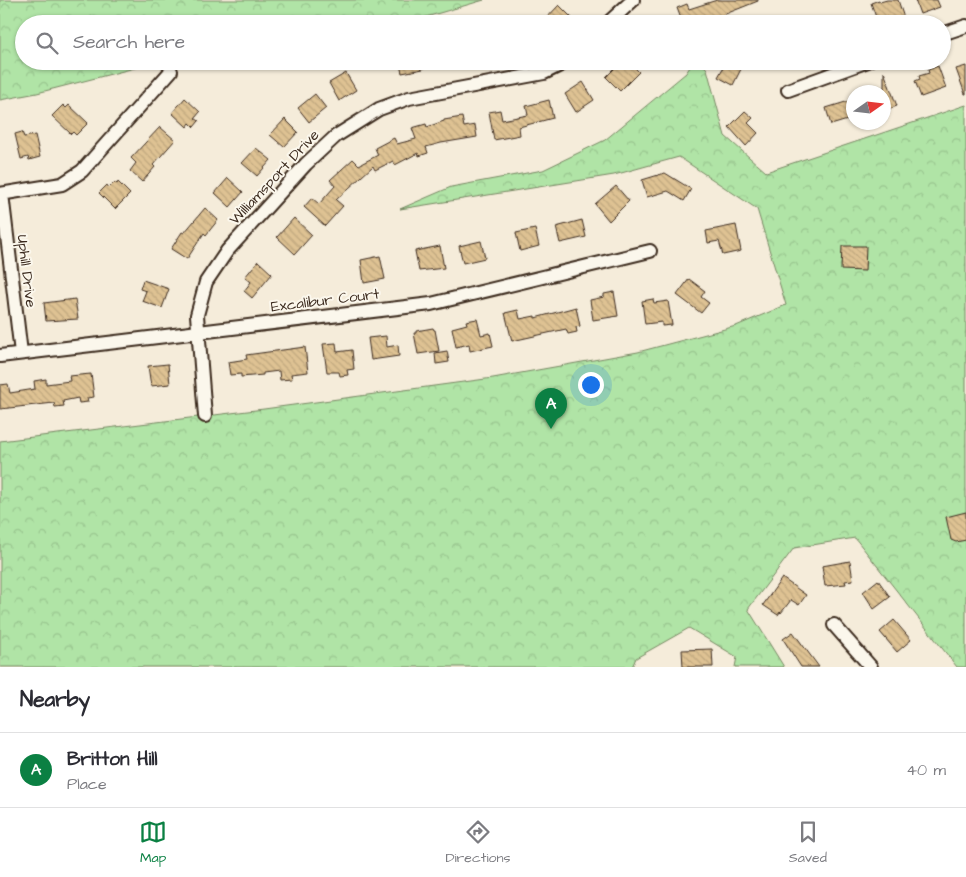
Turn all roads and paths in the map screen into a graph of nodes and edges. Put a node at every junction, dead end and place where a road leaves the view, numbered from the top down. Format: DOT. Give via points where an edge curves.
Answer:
graph roads {
  1 [pos="633,0"];
  2 [pos="616,15"];
  3 [pos="966,26"];
  4 [pos="951,31"];
  5 [pos="171,70"];
  6 [pos="550,70"];
  7 [pos="843,70"];
  8 [pos="788,90"];
  9 [pos="1,194"];
  10 [pos="650,251"];
  11 [pos="198,333"];
  12 [pos="21,353"];
  13 [pos="0,356"];
  14 [pos="205,416"];
  15 [pos="834,625"];
  16 [pos="871,667"];
  1 -- 2 [label="street"];
  3 -- 4 [label="street"];
  5 -- 9 [label="street" via="74,177 62,184"];
  6 -- 11 [label="street, Williamsport Drive" via="409,98 378,109 336,136 306,164 227,252 206,282 197,316"];
  7 -- 8 [label="street"];
  9 -- 12 [label="street, Uphill Drive"];
  10 -- 11 [label="street, Excalibur Court" via="430,304"];
  11 -- 12 [label="street, Excalibur Court"];
  11 -- 14 [label="street, Williamsport Drive"];
  12 -- 13 [label="street, Excalibur Court"];
  15 -- 16 [label="street"];
}
